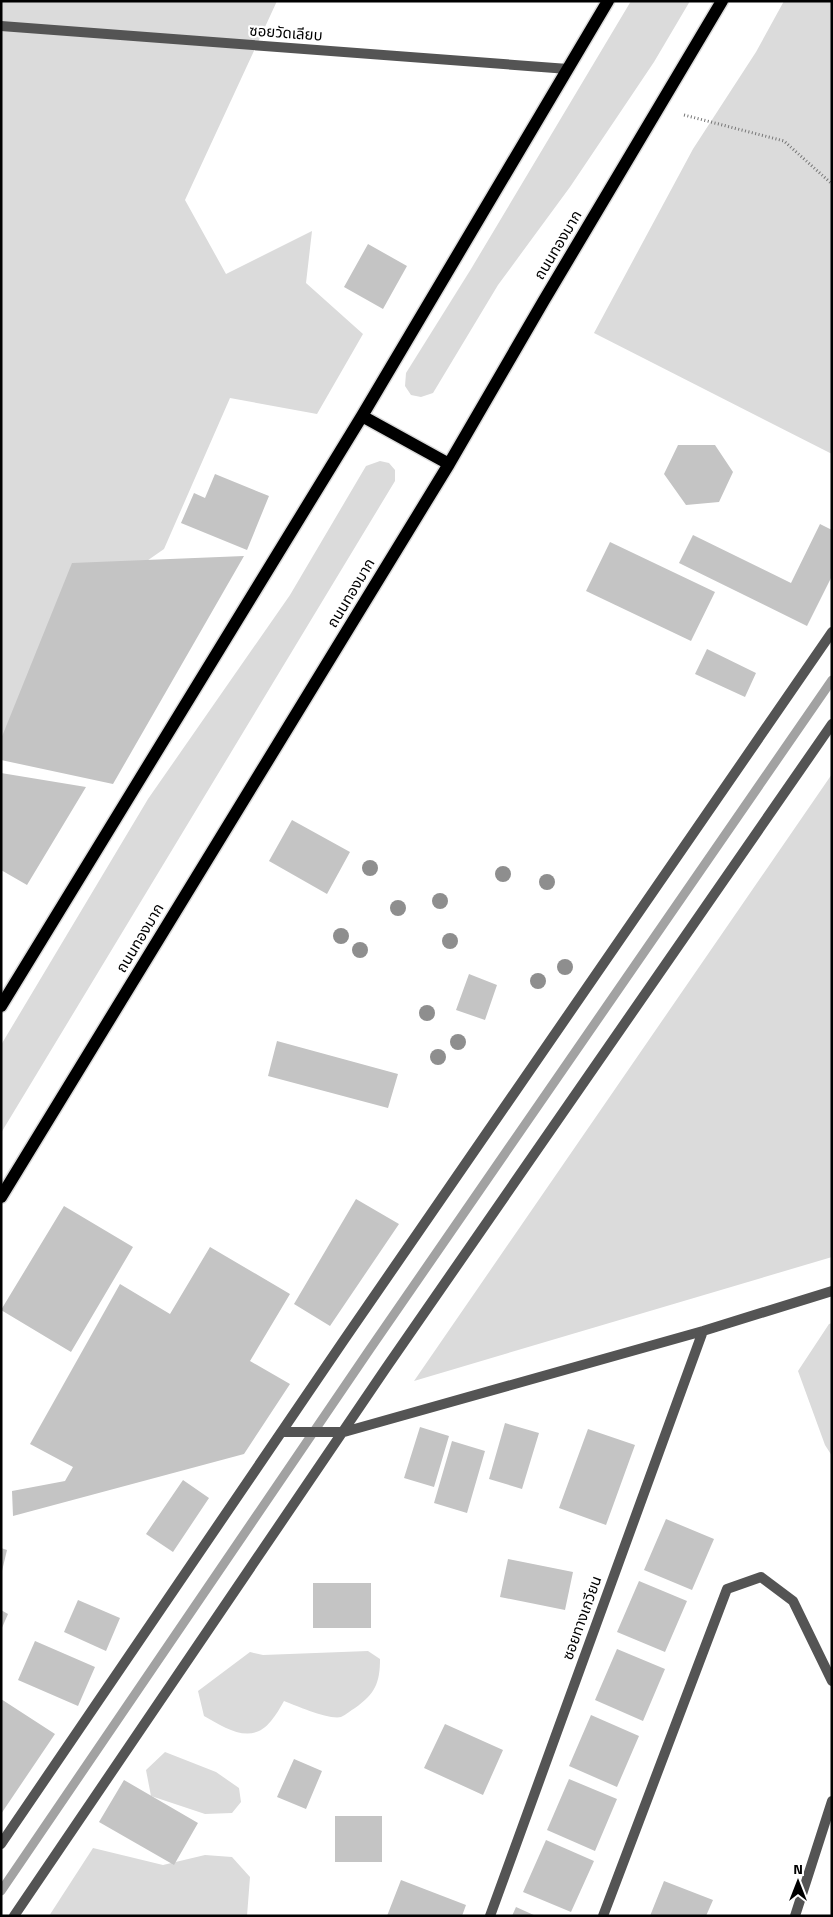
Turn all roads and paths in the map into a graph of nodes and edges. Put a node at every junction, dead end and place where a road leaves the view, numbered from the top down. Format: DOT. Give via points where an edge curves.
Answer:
graph roads {
  1 [pos="608,1"];
  2 [pos="722,1"];
  3 [pos="1,26"];
  4 [pos="568,69"];
  5 [pos="684,115"];
  6 [pos="832,184"];
  7 [pos="362,416"];
  8 [pos="449,464"];
  9 [pos="832,632"];
  10 [pos="832,724"];
  11 [pos="1,1006"];
  12 [pos="1,1197"];
  13 [pos="832,1292"];
  14 [pos="703,1331"];
  15 [pos="282,1432"];
  16 [pos="344,1432"];
  17 [pos="832,1680"];
  18 [pos="832,1801"];
  19 [pos="1,1844"];
  20 [pos="14,1916"];
  21 [pos="490,1916"];
  22 [pos="602,1916"];
  23 [pos="795,1916"];
  1 -- 4 [label="main road"];
  2 -- 8 [label="main road, ถนนทองมาก"];
  3 -- 4 [label="street, ซอยวัดเลียบ"];
  4 -- 7 [label="main road"];
  5 -- 6 [label="path" via="784,141"];
  7 -- 8 [label="main road"];
  7 -- 11 [label="main road"];
  8 -- 12 [label="main road, ถนนทองมาก"];
  9 -- 15 [label="street"];
  10 -- 16 [label="street"];
  13 -- 14 [label="street"];
  14 -- 16 [label="street"];
  14 -- 21 [label="street, ซอยทางเกวียน"];
  15 -- 16 [label="street"];
  15 -- 19 [label="street"];
  16 -- 20 [label="street"];
  17 -- 22 [label="street" via="793,1601 761,1577 728,1589"];
  18 -- 23 [label="street"];
}
